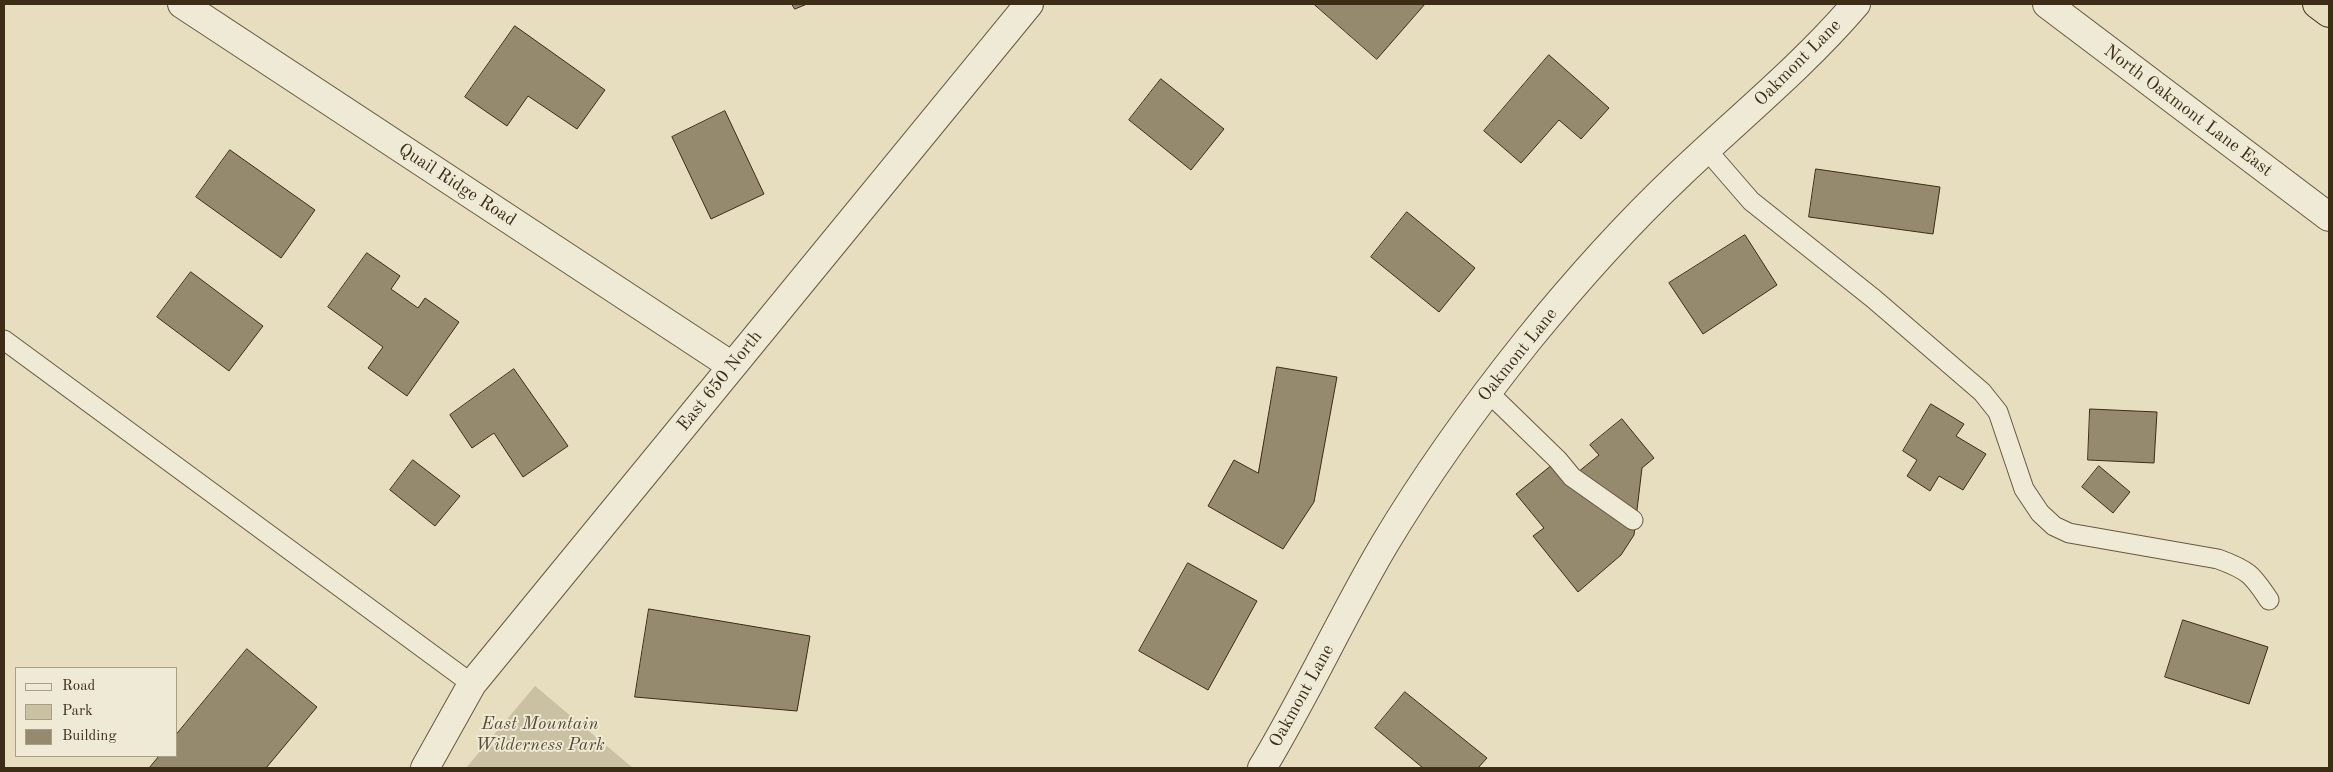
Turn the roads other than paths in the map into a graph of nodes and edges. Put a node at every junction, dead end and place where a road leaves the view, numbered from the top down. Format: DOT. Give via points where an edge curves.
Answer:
graph roads {
  1 [pos="182,4"];
  2 [pos="1029,4"];
  3 [pos="1856,4"];
  4 [pos="2047,4"];
  5 [pos="1706,149"];
  6 [pos="2329,217"];
  7 [pos="4,340"];
  8 [pos="732,366"];
  9 [pos="1488,392"];
  10 [pos="1633,520"];
  11 [pos="2269,600"];
  12 [pos="472,684"];
  13 [pos="425,768"];
  14 [pos="1262,768"];
  1 -- 8 [label="street, Quail Ridge Road"];
  2 -- 8 [label="street, East 650 North"];
  3 -- 5 [label="street, Oakmont Lane" via="1783,81"];
  4 -- 6 [label="street, North Oakmont Lane East"];
  5 -- 9 [label="street, Oakmont Lane" via="1631,223 1530,338"];
  5 -- 11 [label="lane" via="1751,202 1874,299 1982,392 1998,412 2024,489 2047,520 2069,533 2218,559 2253,577"];
  7 -- 12 [label="lane"];
  8 -- 12 [label="street, East 650 North"];
  9 -- 10 [label="lane" via="1572,477"];
  9 -- 14 [label="street, Oakmont Lane" via="1425,480 1384,545"];
  12 -- 13 [label="street, East 650 North"];
}
